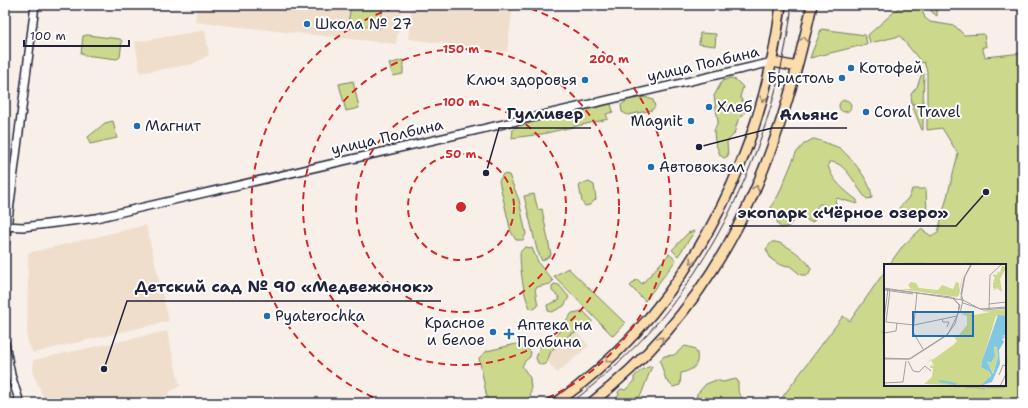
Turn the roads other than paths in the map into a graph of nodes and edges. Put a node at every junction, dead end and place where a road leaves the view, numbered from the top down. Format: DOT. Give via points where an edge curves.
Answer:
graph roads {
  1 [pos="35,5"];
  2 [pos="781,5"];
  3 [pos="812,5"];
  4 [pos="773,62"];
  5 [pos="797,67"];
  6 [pos="6,226"];
  7 [pos="5,243"];
  8 [pos="5,343"];
  9 [pos="20,403"];
  10 [pos="556,403"];
  11 [pos="591,403"];
  1 -- 6 [label="street"];
  2 -- 4 [label="main road"];
  5 -- 3 [label="main road, one-way"];
  4 -- 5 [label="main road, улица Полбина"];
  4 -- 6 [label="street, улица Полбина" via="96,218 30,226"];
  4 -- 10 [label="main road, one-way" via="743,157 719,214 695,256 649,319 605,363"];
  11 -- 5 [label="main road, one-way" via="619,380 673,326 709,276 754,194 780,126"];
  6 -- 7 [label="street"];
  8 -- 9 [label="street"];
}
